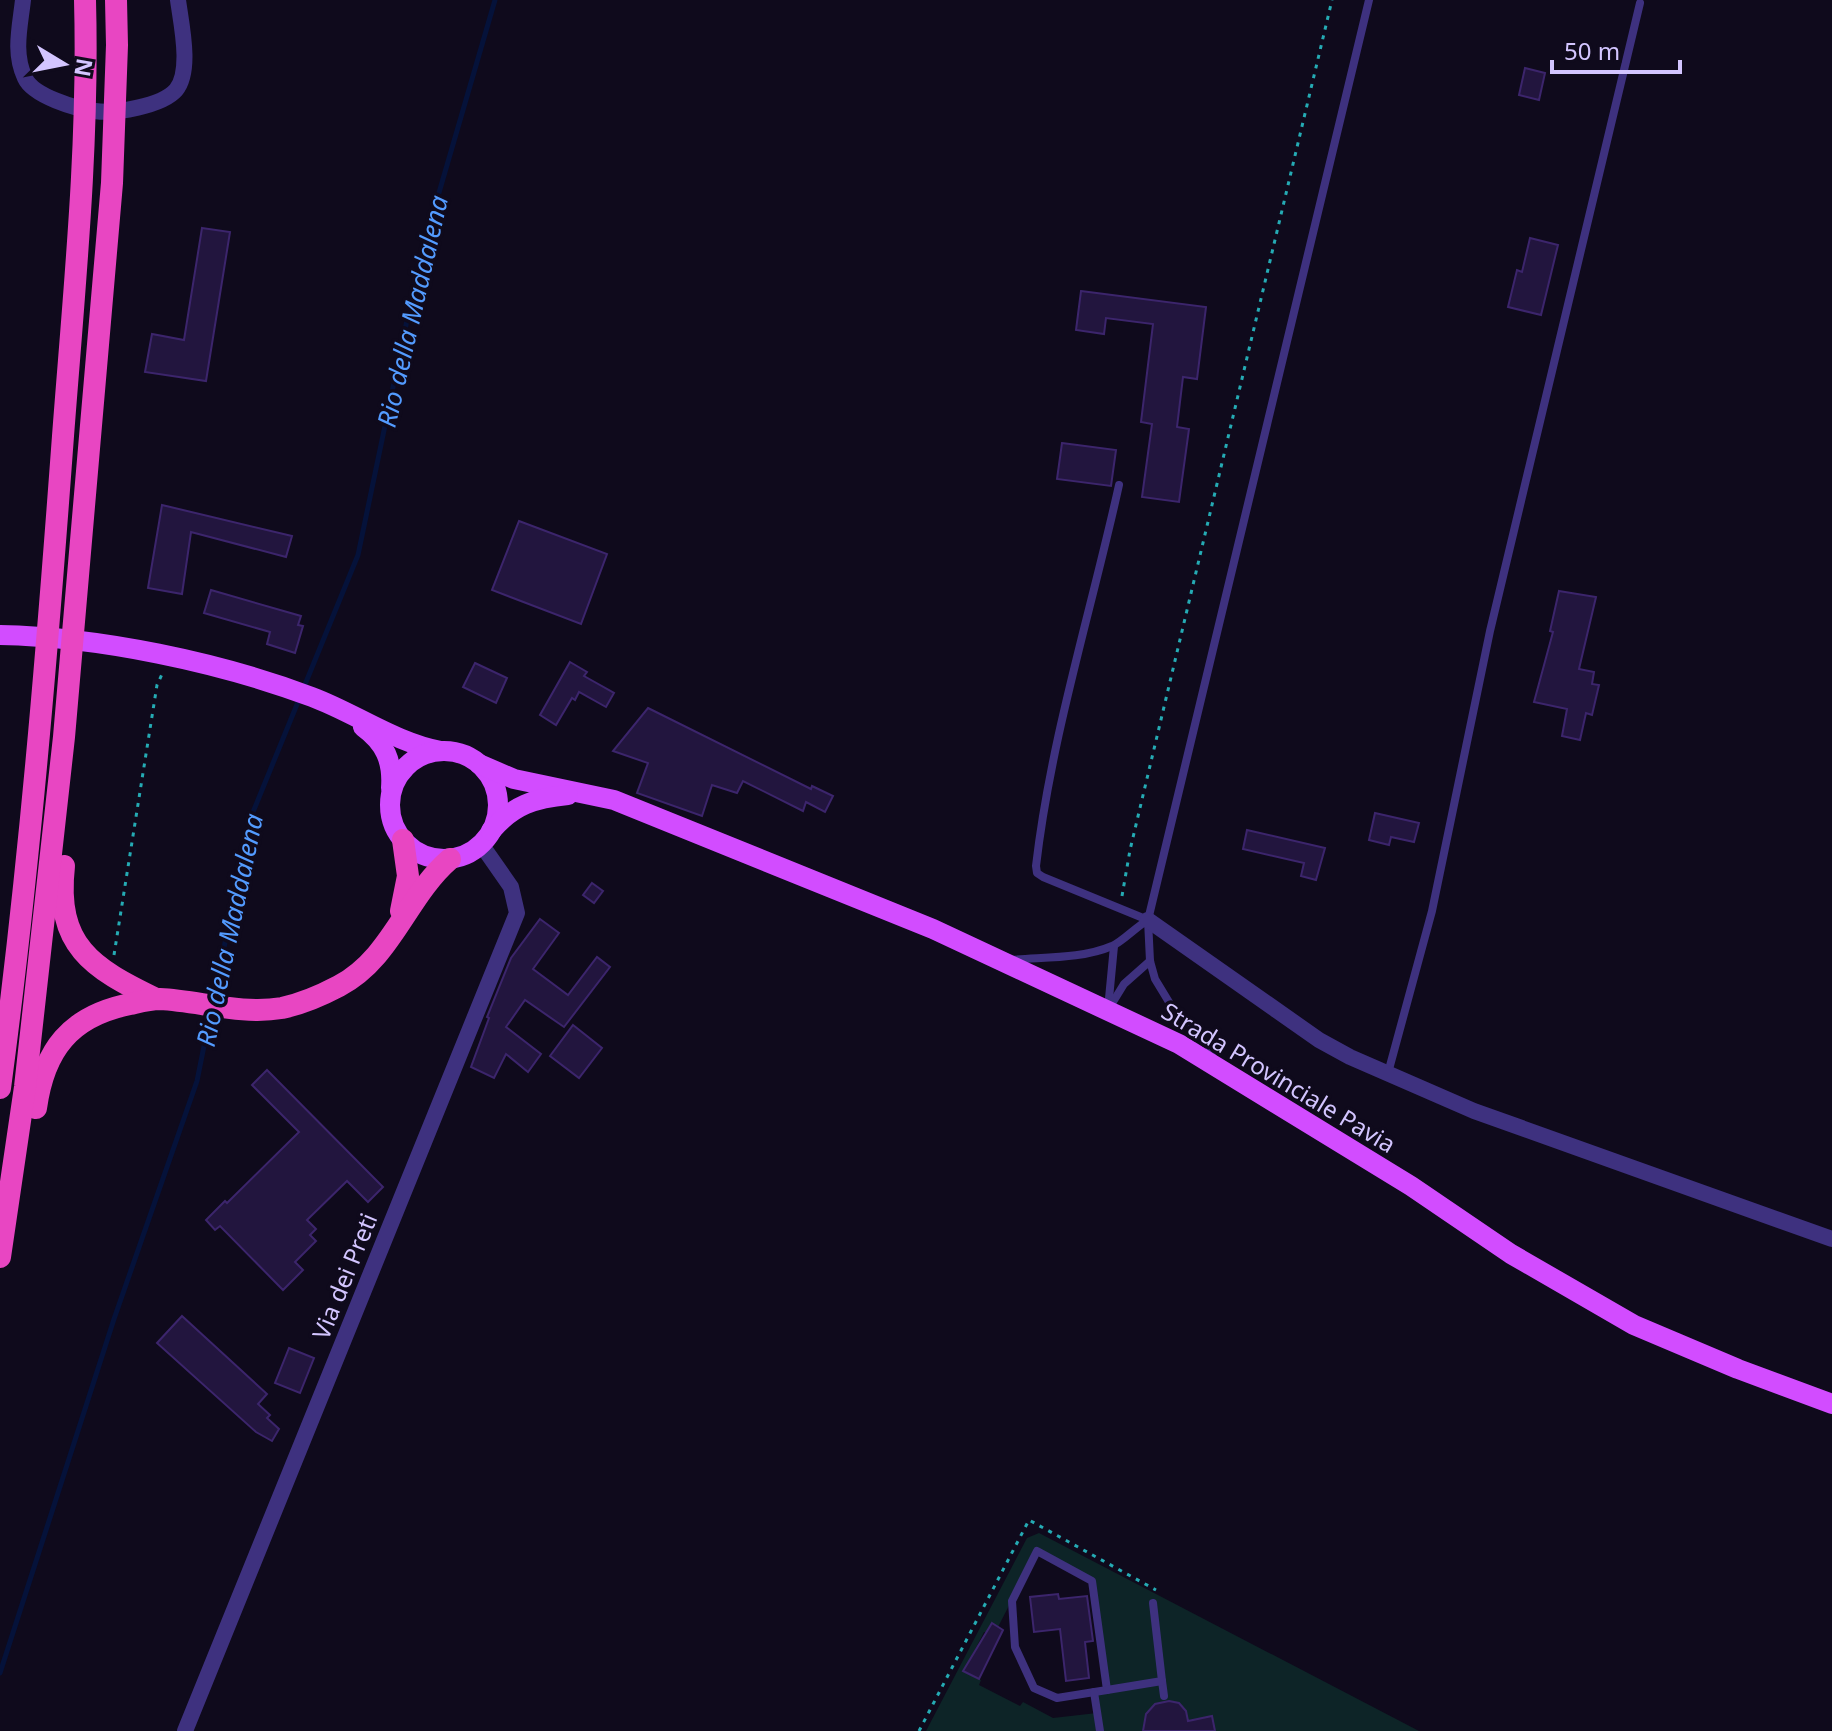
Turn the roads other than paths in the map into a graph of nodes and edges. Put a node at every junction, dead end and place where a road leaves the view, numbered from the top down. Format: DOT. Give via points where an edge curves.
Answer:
graph roads {
  1 [pos="23,0"];
  2 [pos="85,0"];
  3 [pos="116,0"];
  4 [pos="178,0"];
  5 [pos="1369,0"];
  6 [pos="1640,3"];
  7 [pos="1119,485"];
  8 [pos="0,635"];
  9 [pos="315,698"];
  10 [pos="64,737"];
  11 [pos="441,751"];
  12 [pos="479,764"];
  13 [pos="592,793"];
  14 [pos="391,794"];
  15 [pos="486,838"];
  16 [pos="403,840"];
  17 [pos="450,859"];
  18 [pos="1148,920"];
  19 [pos="387,945"];
  20 [pos="1114,946"];
  21 [pos="1000,960"];
  22 [pos="1150,961"];
  23 [pos="156,999"];
  24 [pos="1107,1010"];
  25 [pos="1215,1066"];
  26 [pos="1388,1074"];
  27 [pos="0,1088"];
  28 [pos="1832,1239"];
  29 [pos="2,1246"];
  30 [pos="1832,1404"];
  31 [pos="1153,1603"];
  32 [pos="1162,1681"];
  33 [pos="1107,1690"];
  34 [pos="1094,1692"];
  35 [pos="1164,1696"];
  36 [pos="185,1731"];
  37 [pos="1100,1731"];
  1 -- 4 [label="street" via="17,54 26,82 41,95 96,112 153,105 176,90 185,67"];
  2 -- 27 [label="highway" via="82,179 55,544"];
  3 -- 10 [label="highway" via="112,183"];
  5 -- 18 [label="lane"];
  6 -- 26 [label="lane" via="1490,631 1432,911"];
  7 -- 18 [label="lane" via="1055,751 1036,866 1043,877"];
  8 -- 9 [label="main road, Strada Provinciale Pavia" via="129,649"];
  9 -- 11 [label="main road, Strada Provinciale Pavia"];
  9 -- 14 [label="main road, Strada Provinciale Pavia" via="383,745 391,767"];
  10 -- 23 [label="highway" via="73,781 63,878 65,913 75,940 97,968"];
  10 -- 29 [label="highway"];
  11 -- 12 [label="main road, Strada Provinciale Pavia" via="468,756"];
  11 -- 14 [label="main road" via="406,766"];
  12 -- 13 [label="main road, Strada Provinciale Pavia" via="514,779"];
  12 -- 15 [label="main road" via="495,788 497,802"];
  13 -- 15 [label="main road, Strada Provinciale Pavia" via="527,802 504,816"];
  13 -- 21 [label="main road, Strada Provinciale Pavia"];
  14 -- 16 [label="main road, Strada Provinciale Pavia" via="394,826"];
  15 -- 17 [label="main road, Strada Provinciale Pavia"];
  15 -- 36 [label="street, Via dei Preti" via="511,887 517,913"];
  16 -- 17 [label="main road" via="432,858"];
  16 -- 19 [label="highway" via="406,890"];
  17 -- 19 [label="highway" via="419,892"];
  18 -- 20 [label="lane"];
  18 -- 22 [label="lane"];
  18 -- 26 [label="street" via="1319,1040"];
  19 -- 23 [label="highway" via="363,972 338,987 281,1008"];
  20 -- 21 [label="lane"];
  20 -- 24 [label="lane"];
  21 -- 24 [label="main road, Strada Provinciale Pavia"];
  22 -- 24 [label="lane" via="1124,984"];
  22 -- 25 [label="lane" via="1172,1007 1208,1042"];
  23 -- 29 [label="highway" via="95,1013 68,1032 46,1064 21,1207"];
  24 -- 25 [label="main road, Strada Provinciale Pavia"];
  25 -- 30 [label="main road, Strada Provinciale Pavia" via="1511,1254 1634,1325"];
  26 -- 28 [label="street" via="1474,1111"];
  31 -- 32 [label="lane"];
  32 -- 33 [label="lane"];
  32 -- 35 [label="lane"];
  33 -- 34 [label="lane"];
  33 -- 34 [label="lane" via="1092,1581 1037,1551 1012,1601 1015,1647 1034,1688 1057,1698"];
  34 -- 37 [label="lane"];
}
